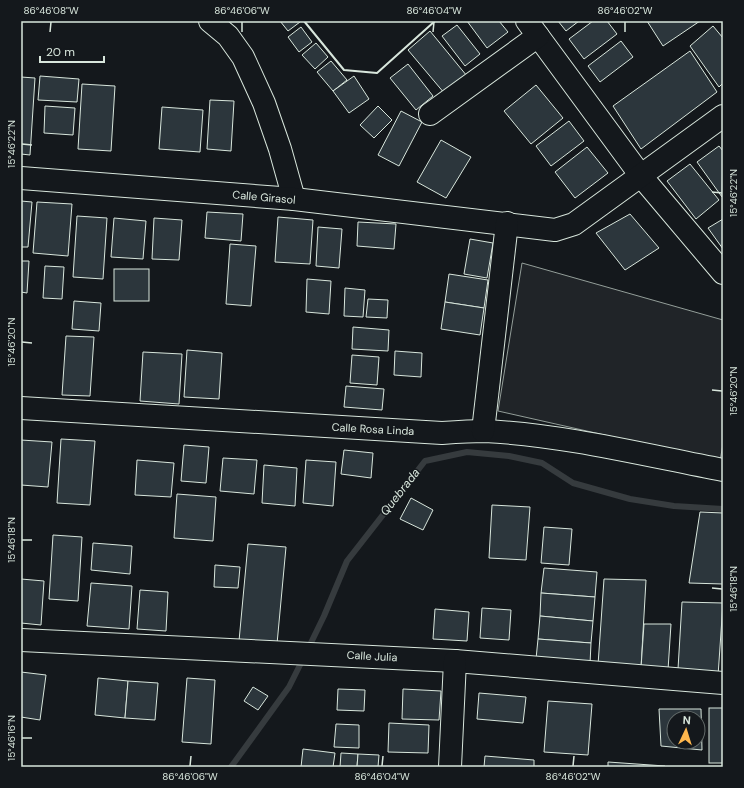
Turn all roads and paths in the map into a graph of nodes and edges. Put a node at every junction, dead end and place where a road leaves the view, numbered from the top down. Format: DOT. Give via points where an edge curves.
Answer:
graph roads {
  1 [pos="210,21"];
  2 [pos="532,29"];
  3 [pos="430,114"];
  4 [pos="723,116"];
  5 [pos="641,176"];
  6 [pos="21,178"];
  7 [pos="294,199"];
  8 [pos="507,223"];
  9 [pos="723,273"];
  10 [pos="21,408"];
  11 [pos="483,431"];
  12 [pos="723,470"];
  13 [pos="21,640"];
  14 [pos="455,661"];
  15 [pos="723,683"];
  16 [pos="450,767"];
  1 -- 7 [label="street" via="228,36 243,57 264,103"];
  2 -- 3 [label="street"];
  2 -- 5 [label="street"];
  4 -- 5 [label="street, Calle Girasol"];
  5 -- 8 [label="street, Calle Girasol" via="574,224 555,230"];
  5 -- 9 [label="street"];
  6 -- 7 [label="street, Calle Girasol"];
  7 -- 8 [label="street, Calle Girasol"];
  8 -- 11 [label="street"];
  10 -- 11 [label="street, Calle Rosa Linda" via="442,433"];
  11 -- 12 [label="street, Calle Rosa Linda" via="562,440"];
  13 -- 14 [label="street, Calle Julia"];
  14 -- 15 [label="street, Calle Julia"];
  14 -- 16 [label="street"];
}
